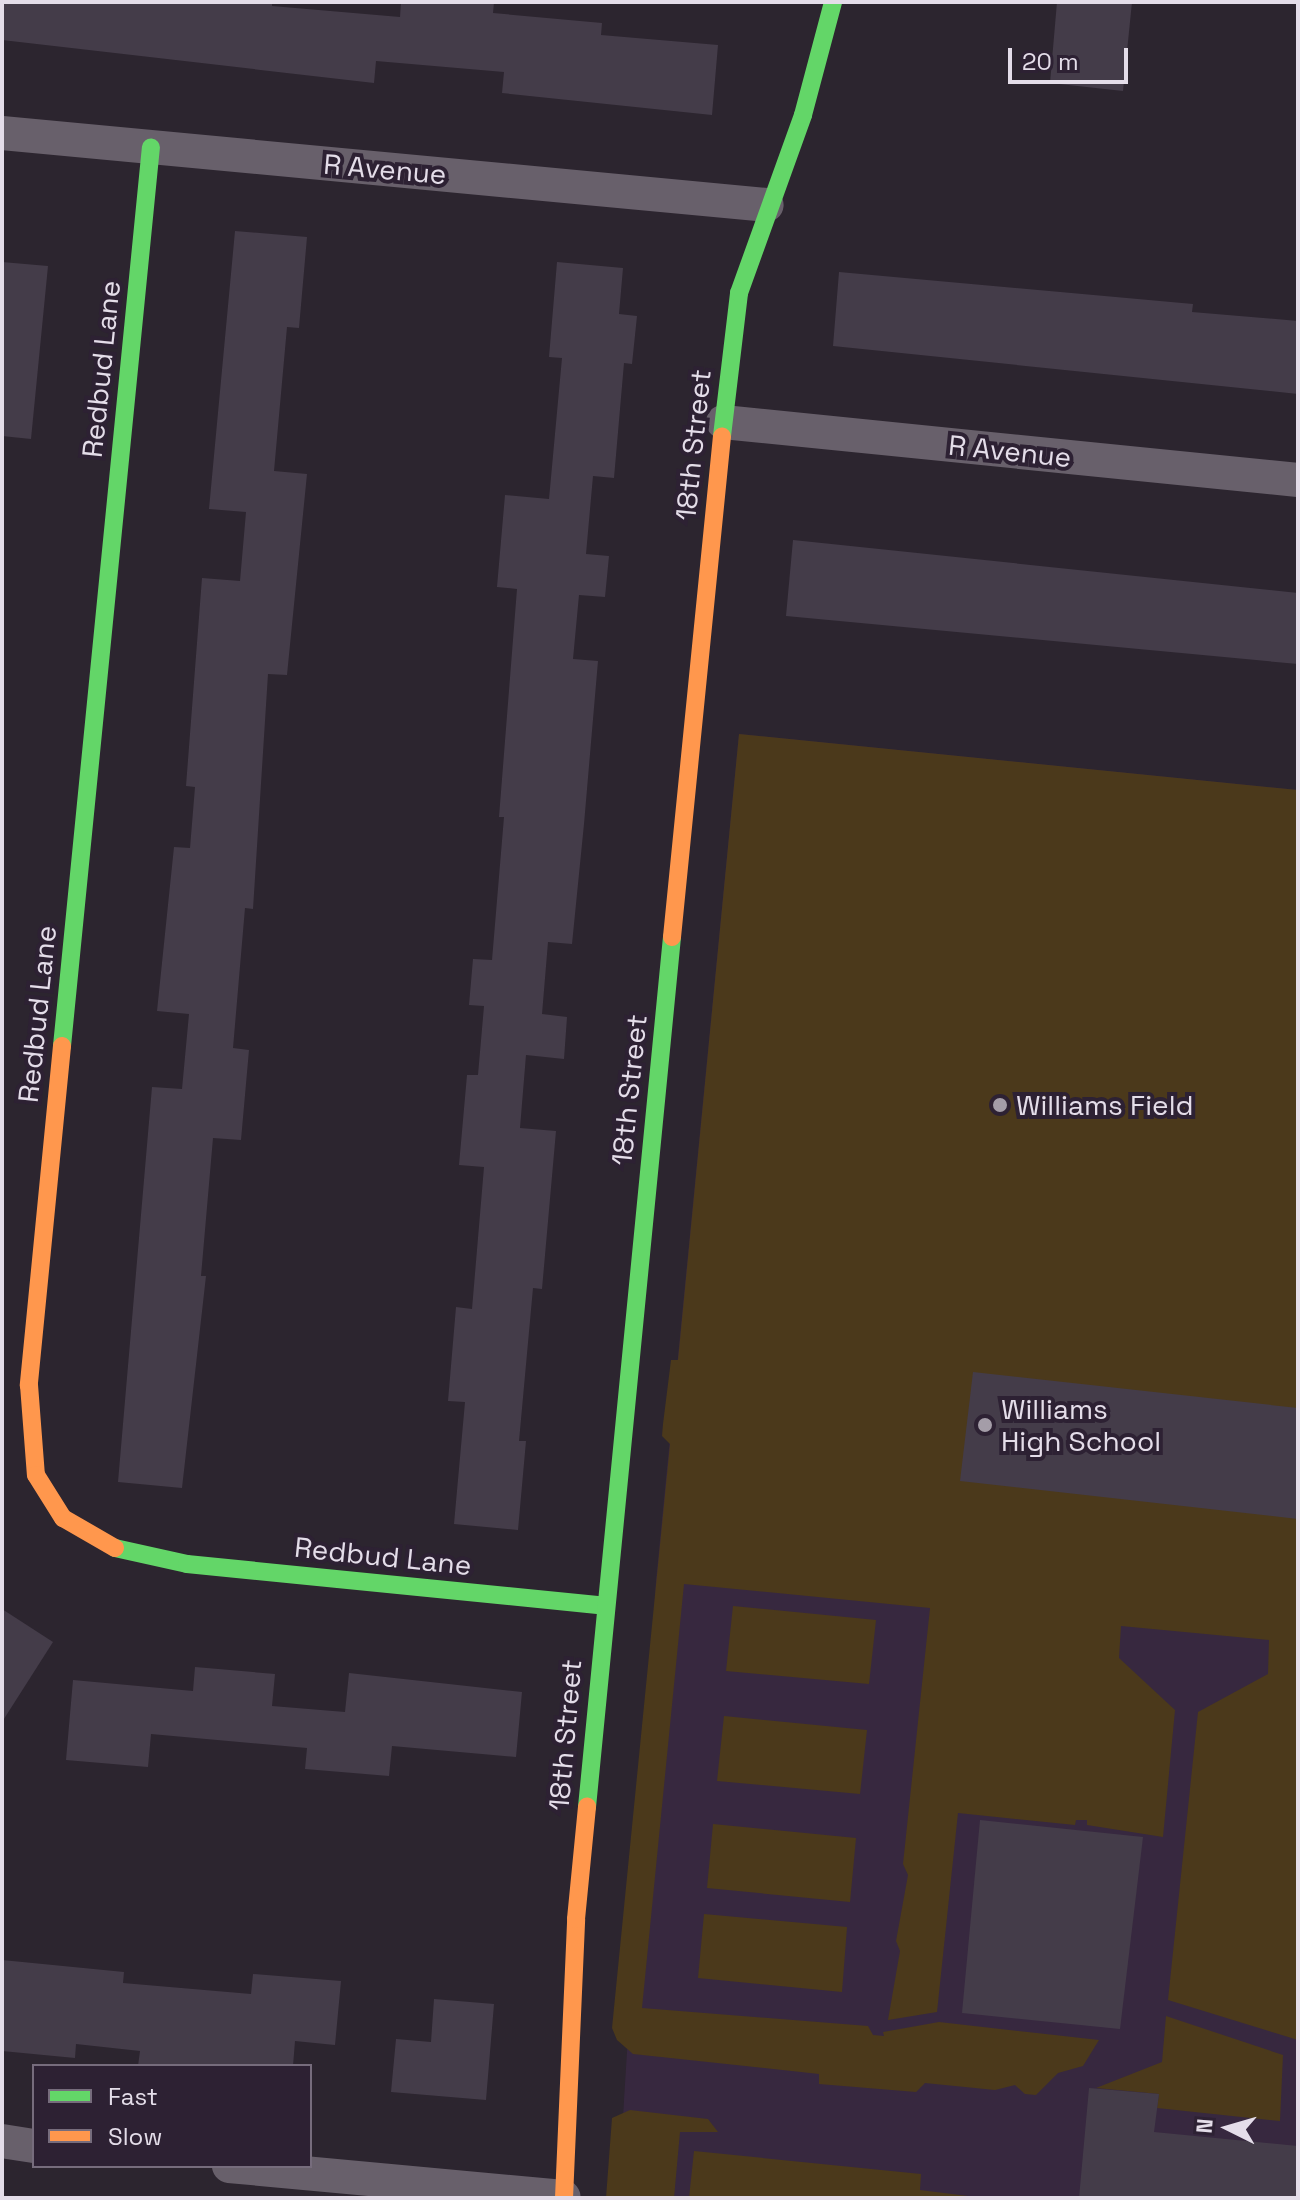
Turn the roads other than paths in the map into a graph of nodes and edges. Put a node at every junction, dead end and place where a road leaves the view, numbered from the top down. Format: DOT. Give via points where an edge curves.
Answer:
graph roads {
  1 [pos="833,2"];
  2 [pos="2,133"];
  3 [pos="151,147"];
  4 [pos="767,205"];
  5 [pos="723,422"];
  6 [pos="1298,480"];
  7 [pos="605,1606"];
  8 [pos="2,2141"];
  9 [pos="32,2146"];
  10 [pos="250,2168"];
  11 [pos="564,2198"];
  1 -- 4 [label="street, 18th Street" via="803,115"];
  2 -- 3 [label="street, R Avenue"];
  3 -- 4 [label="street, R Avenue"];
  3 -- 7 [label="street, Redbud Lane" via="29,1385 36,1475 63,1518 114,1548 187,1564"];
  4 -- 5 [label="street, 18th Street" via="739,293"];
  5 -- 6 [label="street, R Avenue"];
  5 -- 7 [label="street, 18th Street"];
  7 -- 11 [label="street, 18th Street" via="576,1919"];
  8 -- 9 [label="street"];
  10 -- 11 [label="street"];
}
